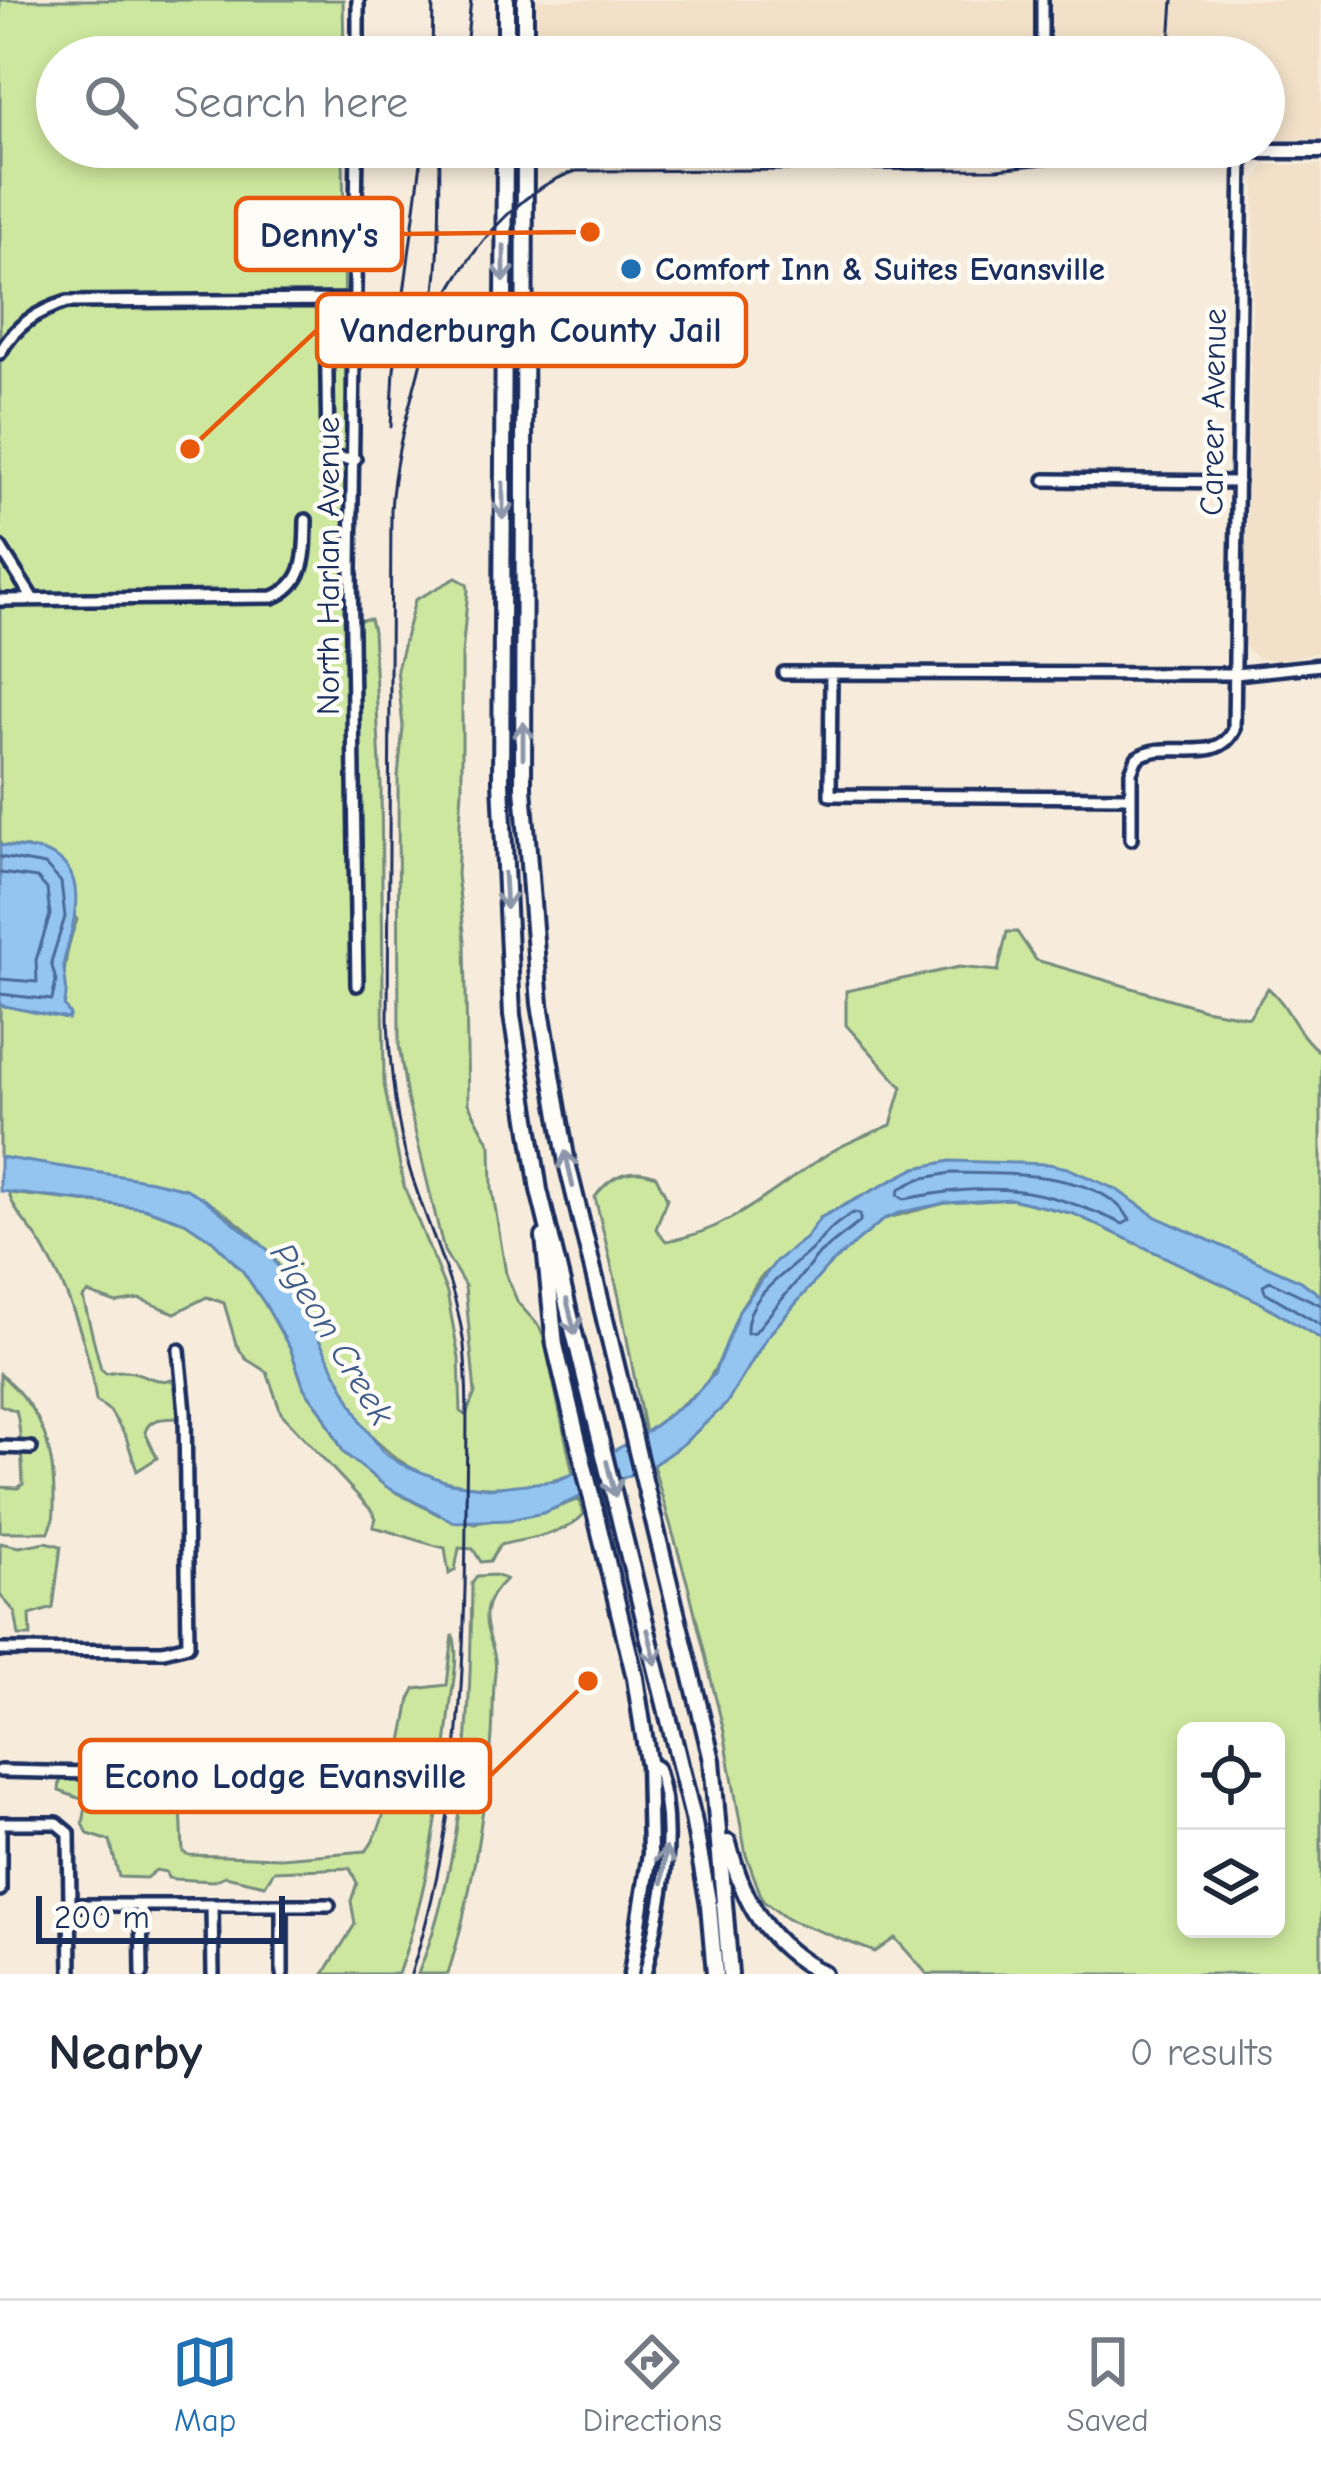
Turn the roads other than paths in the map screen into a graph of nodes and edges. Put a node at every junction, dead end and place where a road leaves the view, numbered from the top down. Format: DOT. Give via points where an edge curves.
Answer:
graph roads {
  1 [pos="358,0"];
  2 [pos="506,0"];
  3 [pos="525,0"];
  4 [pos="1042,0"];
  5 [pos="358,36"];
  6 [pos="506,36"];
  7 [pos="525,36"];
  8 [pos="1042,36"];
  9 [pos="1285,151"];
  10 [pos="1321,151"];
  11 [pos="357,168"];
  12 [pos="505,168"];
  13 [pos="525,168"];
  14 [pos="1242,168"];
  15 [pos="356,300"];
  16 [pos="326,301"];
  17 [pos="0,353"];
  18 [pos="355,459"];
  19 [pos="1045,480"];
  20 [pos="1238,482"];
  21 [pos="306,520"];
  22 [pos="0,547"];
  23 [pos="33,599"];
  24 [pos="0,600"];
  25 [pos="1321,665"];
  26 [pos="784,673"];
  27 [pos="831,673"];
  28 [pos="1236,674"];
  29 [pos="1131,796"];
  30 [pos="1131,839"];
  31 [pos="357,985"];
  32 [pos="539,1190"];
  33 [pos="179,1350"];
  34 [pos="0,1448"];
  35 [pos="31,1448"];
  36 [pos="0,1650"];
  37 [pos="648,1762"];
  38 [pos="0,1771"];
  39 [pos="181,1774"];
  40 [pos="718,1801"];
  41 [pos="0,1823"];
  42 [pos="0,1890"];
  43 [pos="71,1905"];
  44 [pos="141,1905"];
  45 [pos="212,1905"];
  46 [pos="282,1905"];
  47 [pos="329,1905"];
  48 [pos="71,1974"];
  49 [pos="142,1974"];
  50 [pos="213,1974"];
  51 [pos="282,1974"];
  52 [pos="631,1974"];
  53 [pos="645,1974"];
  54 [pos="715,1974"];
  55 [pos="730,1974"];
  56 [pos="824,1974"];
  1 -- 5 [label="street"];
  2 -- 6 [label="highway"];
  3 -- 7 [label="highway"];
  4 -- 8 [label="street"];
  9 -- 10 [label="main road"];
  11 -- 15 [label="street, North Harlan Avenue"];
  12 -- 32 [label="highway, one-way" via="504,882 512,1015"];
  40 -- 13 [label="highway, one-way" via="558,1115 541,1004 523,741"];
  14 -- 20 [label="street, Career Avenue"];
  15 -- 16 [label="street"];
  15 -- 18 [label="street, North Harlan Avenue"];
  16 -- 17 [label="street" via="68,302 19,326"];
  16 -- 18 [label="street" via="328,459"];
  18 -- 31 [label="street, North Harlan Avenue"];
  19 -- 20 [label="street"];
  20 -- 28 [label="street, Career Avenue"];
  21 -- 23 [label="street" via="304,565 289,591 273,597"];
  22 -- 23 [label="street"];
  23 -- 24 [label="street"];
  25 -- 28 [label="street"];
  26 -- 27 [label="street"];
  27 -- 28 [label="street"];
  27 -- 29 [label="street" via="830,795"];
  28 -- 29 [label="street, Career Avenue" via="1231,737 1210,749 1144,753 1131,768"];
  29 -- 30 [label="street"];
  32 -- 37 [label="highway" via="555,1346"];
  32 -- 54 [label="highway, one-way" via="697,1834"];
  33 -- 36 [label="street" via="188,1645"];
  34 -- 35 [label="street"];
  37 -- 52 [label="main road" via="650,1854"];
  53 -- 37 [label="street, one-way" via="666,1843 662,1781"];
  38 -- 39 [label="street"];
  40 -- 55 [label="highway"];
  40 -- 56 [label="highway" via="752,1911 779,1945"];
  41 -- 42 [label="street"];
  41 -- 43 [label="street" via="58,1823 71,1838"];
  43 -- 44 [label="street"];
  43 -- 48 [label="street"];
  44 -- 45 [label="street"];
  44 -- 49 [label="street"];
  45 -- 46 [label="street"];
  45 -- 50 [label="street"];
  46 -- 47 [label="street"];
  46 -- 51 [label="street"];
}
